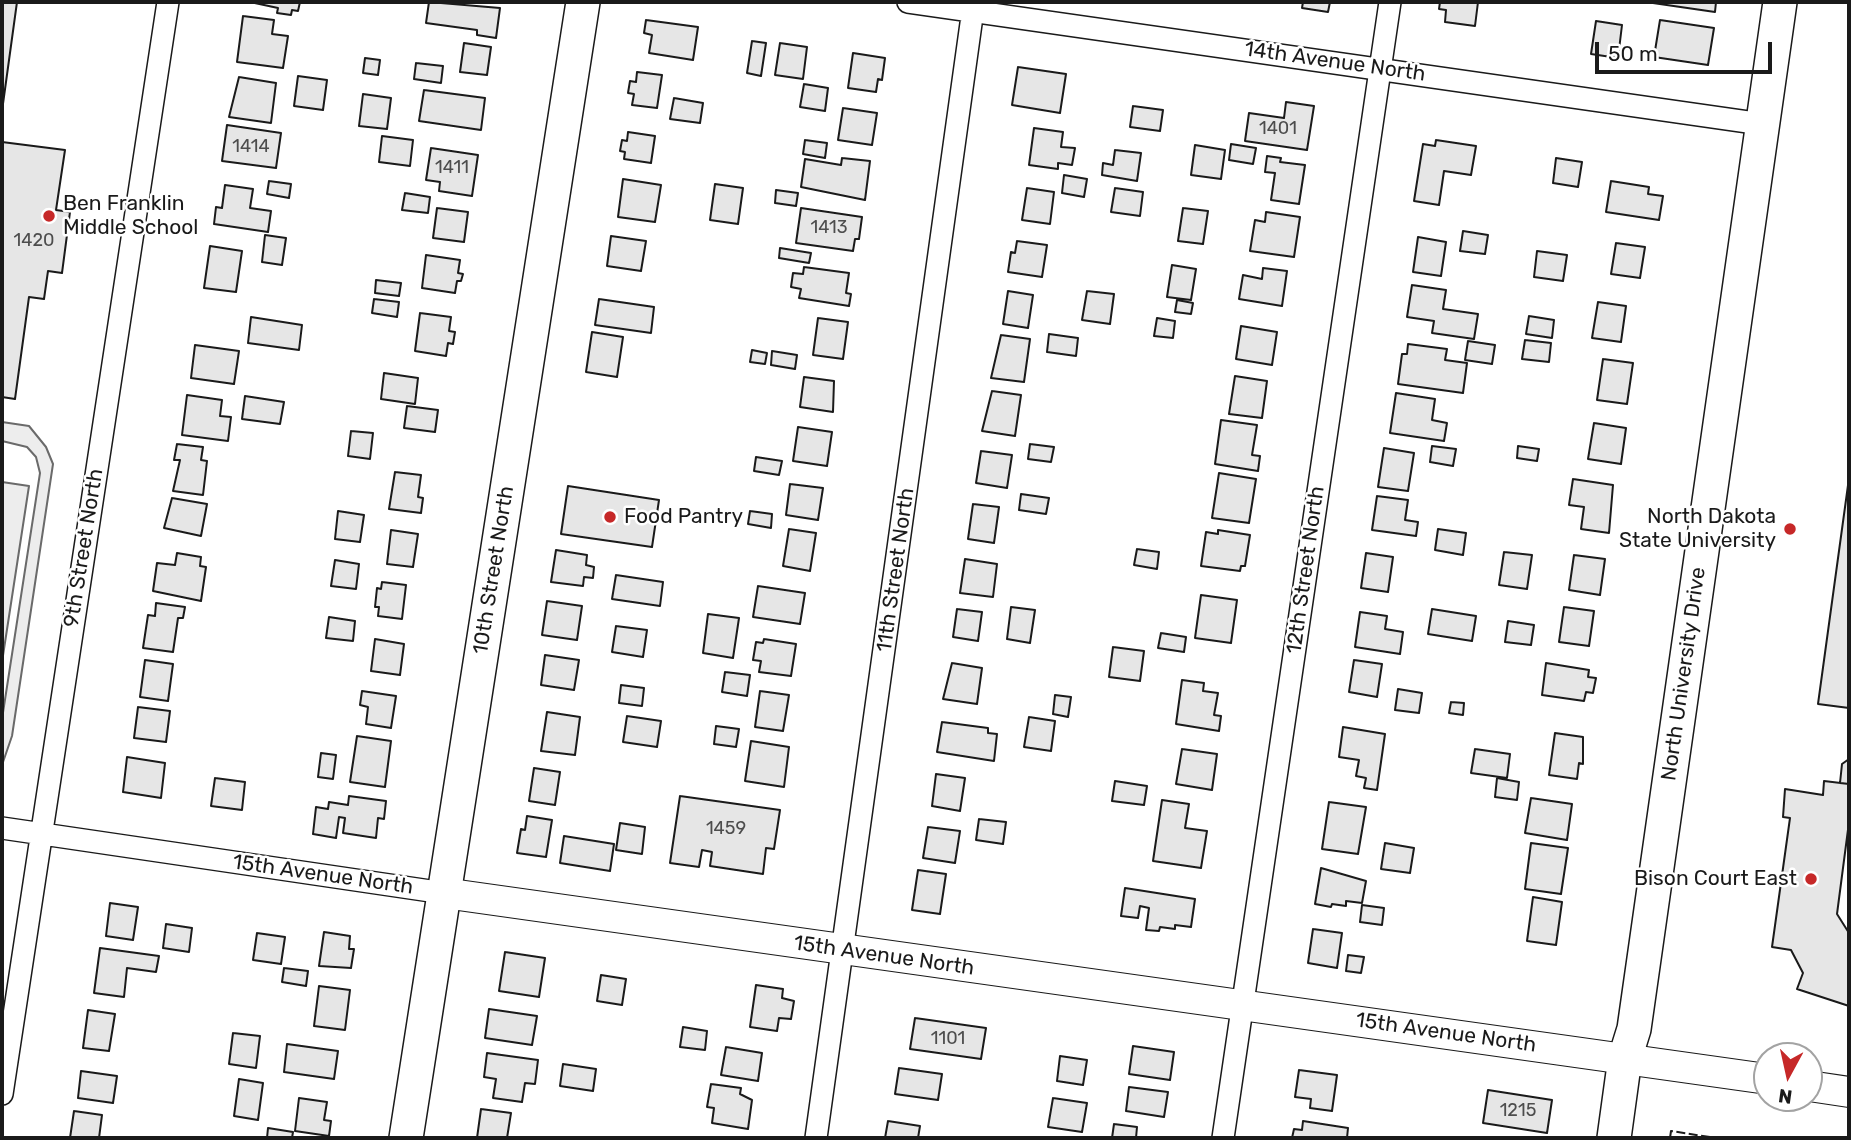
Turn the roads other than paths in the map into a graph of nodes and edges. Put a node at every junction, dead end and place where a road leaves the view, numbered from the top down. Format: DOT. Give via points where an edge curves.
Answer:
graph roads {
  1 [pos="168,2"];
  2 [pos="583,2"];
  3 [pos="908,2"];
  4 [pos="1390,2"];
  5 [pos="1780,2"];
  6 [pos="974,6"];
  7 [pos="1380,68"];
  8 [pos="1762,124"];
  9 [pos="2,828"];
  10 [pos="40,834"];
  11 [pos="444,893"];
  12 [pos="844,951"];
  13 [pos="1242,1003"];
  14 [pos="1625,1058"];
  15 [pos="1753,1077"];
  16 [pos="1823,1088"];
  17 [pos="1849,1092"];
  18 [pos="2,1094"];
  19 [pos="406,1138"];
  20 [pos="816,1138"];
  21 [pos="1223,1138"];
  22 [pos="1614,1138"];
  1 -- 10 [label="street, 9th Street North"];
  2 -- 11 [label="main road, 10th Street North"];
  3 -- 6 [label="street, 14th Avenue North"];
  4 -- 7 [label="street, 12th Street North"];
  5 -- 8 [label="main road, North University Drive"];
  6 -- 7 [label="street, 14th Avenue North"];
  6 -- 12 [label="street, 11th Street North"];
  7 -- 8 [label="street, 14th Avenue North"];
  7 -- 13 [label="street, 12th Street North"];
  8 -- 14 [label="main road, North University Drive" via="1634,1029"];
  9 -- 10 [label="street, 15th Avenue North"];
  10 -- 11 [label="street, 15th Avenue North"];
  10 -- 18 [label="street, 9th Street North"];
  11 -- 12 [label="street, 15th Avenue North"];
  11 -- 19 [label="main road, 10th Street North"];
  12 -- 13 [label="street, 15th Avenue North"];
  12 -- 20 [label="street, 11th Street North"];
  13 -- 14 [label="street, 15th Avenue North"];
  13 -- 21 [label="street, 12th Street North"];
  14 -- 15 [label="street, 15th Avenue North"];
  14 -- 22 [label="main road, North University Drive"];
  16 -- 17 [label="street"];
}
